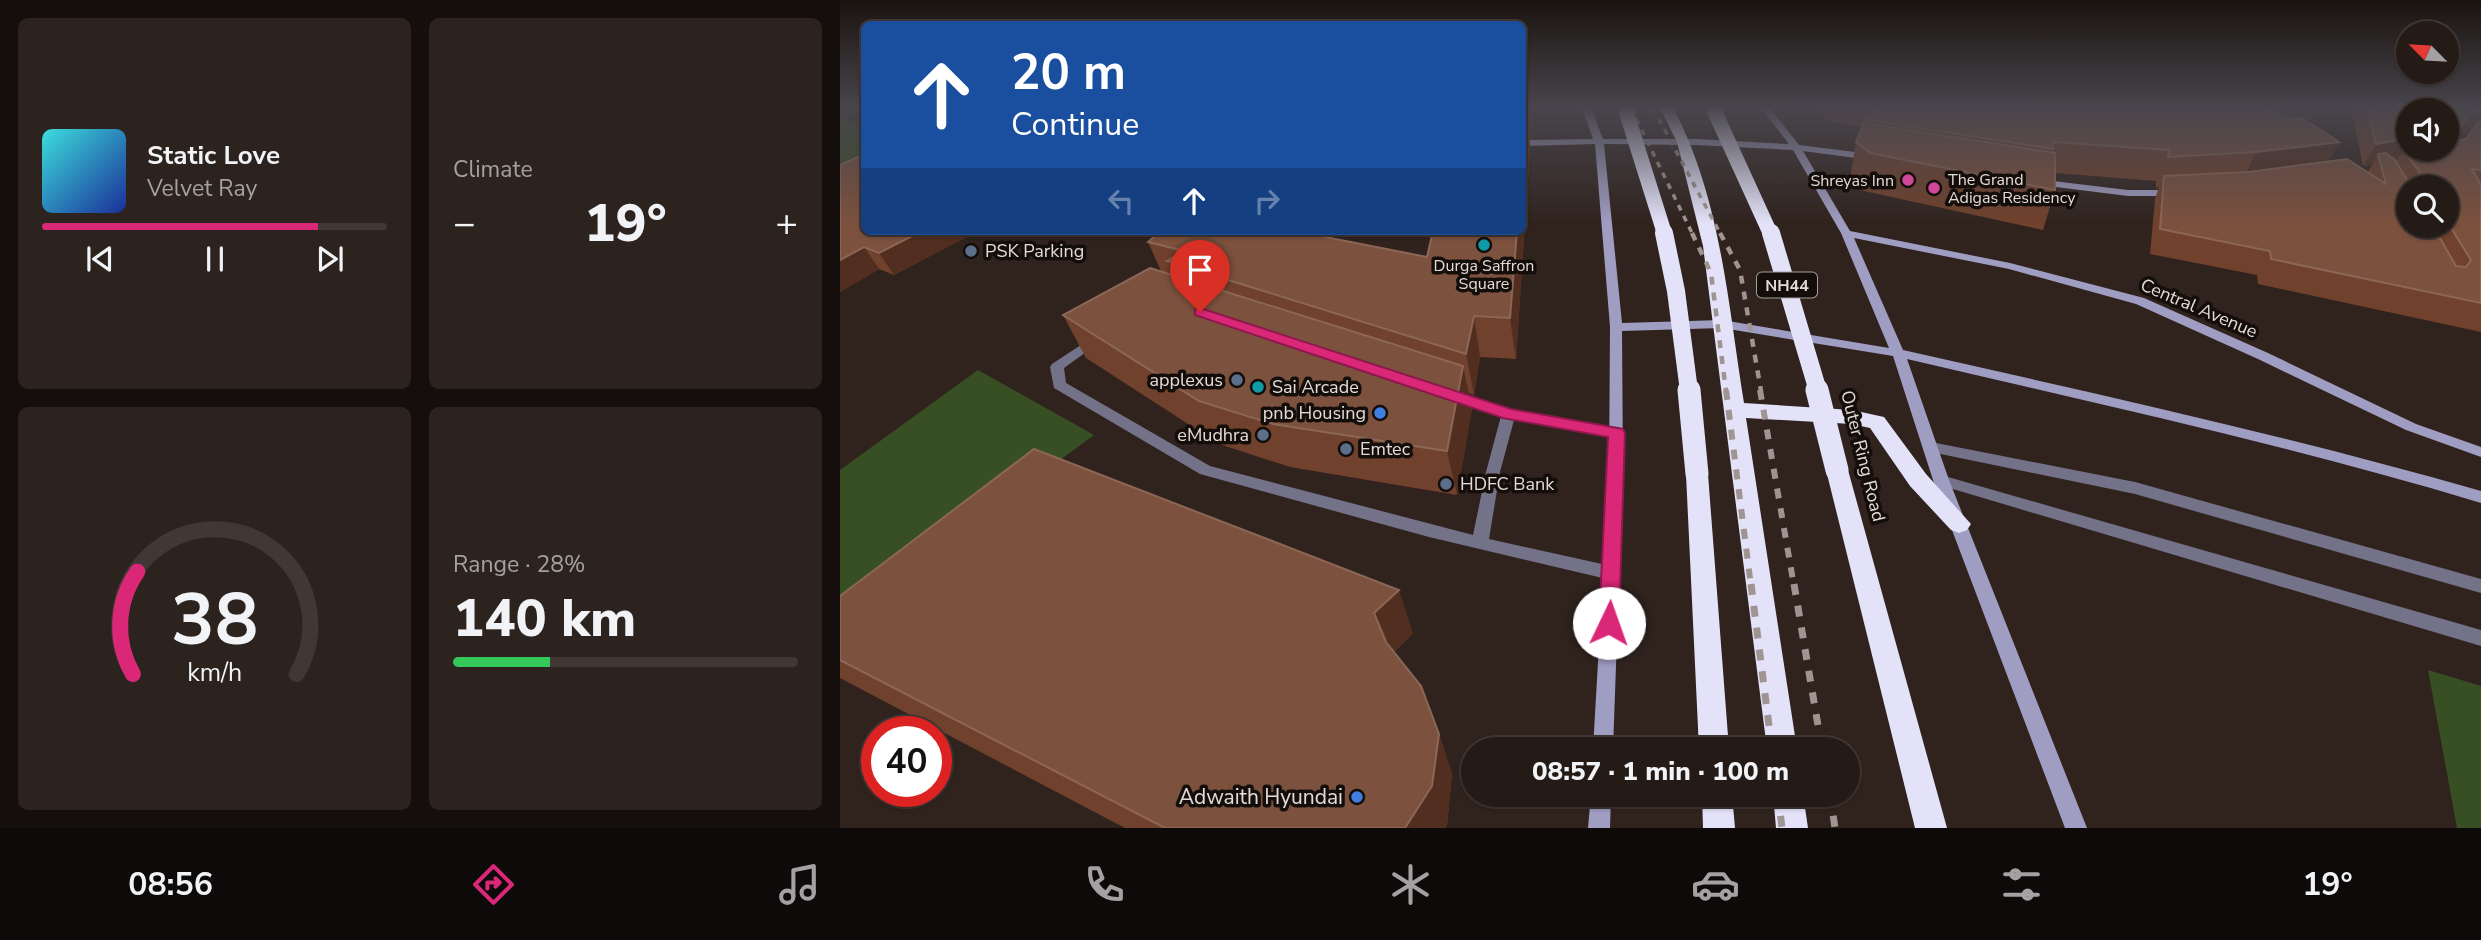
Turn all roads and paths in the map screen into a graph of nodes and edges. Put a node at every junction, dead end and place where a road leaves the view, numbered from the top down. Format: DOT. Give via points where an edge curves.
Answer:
graph roads {
  1 [pos="1795,146"];
  2 [pos="1600,147"];
  3 [pos="1639,147"];
  4 [pos="1685,147"];
  5 [pos="1731,147"];
  6 [pos="1800,147"];
  7 [pos="1881,158"];
  8 [pos="2031,181"];
  9 [pos="2186,193"];
  10 [pos="1846,233"];
  11 [pos="1723,324"];
  12 [pos="1616,327"];
  13 [pos="1110,329"];
  14 [pos="1898,353"];
  15 [pos="1443,392"];
  16 [pos="1735,410"];
  17 [pos="1509,414"];
  18 [pos="1617,433"];
  19 [pos="1931,447"];
  20 [pos="2481,452"];
  21 [pos="1941,480"];
  22 [pos="2481,497"];
  23 [pos="1959,524"];
  24 [pos="1480,543"];
  25 [pos="1611,573"];
  26 [pos="2481,586"];
  27 [pos="2481,638"];
  28 [pos="1604,737"];
  29 [pos="1713,737"];
  30 [pos="1780,737"];
  31 [pos="1601,807"];
  32 [pos="1718,807"];
  33 [pos="1790,807"];
  34 [pos="1600,828"];
  35 [pos="1719,828"];
  36 [pos="1792,828"];
  37 [pos="1931,828"];
  38 [pos="2076,828"];
  1 -- 10 [label="street"];
  2 -- 12 [label="street"];
  3 -- 29 [label="highway, bridge" via="1665,233 1688,375"];
  4 -- 11 [label="highway" via="1711,246"];
  5 -- 37 [label="highway, Outer Ring Road / NH44, bridge" via="1769,228 1812,368"];
  6 -- 7 [label="street"];
  8 -- 9 [label="street" via="2127,193"];
  10 -- 14 [label="street"];
  10 -- 20 [label="street, Central Avenue" via="2010,267 2140,301 2411,428"];
  11 -- 12 [label="street"];
  11 -- 14 [label="street"];
  11 -- 16 [label="highway"];
  12 -- 18 [label="street"];
  13 -- 24 [label="lane" via="1057,367 1059,385 1205,471"];
  14 -- 19 [label="street"];
  14 -- 22 [label="street" via="2208,424"];
  15 -- 17 [label="lane"];
  16 -- 23 [label="highway" via="1877,422 1918,480"];
  16 -- 30 [label="highway"];
  17 -- 18 [label="lane"];
  17 -- 24 [label="lane"];
  18 -- 25 [label="street"];
  19 -- 21 [label="street"];
  19 -- 26 [label="lane" via="2135,488"];
  21 -- 23 [label="street"];
  21 -- 27 [label="lane"];
  23 -- 38 [label="street"];
  24 -- 25 [label="lane"];
  25 -- 28 [label="street"];
  31 -- 34 [label="street"];
  32 -- 35 [label="highway"];
  33 -- 36 [label="highway"];
}
